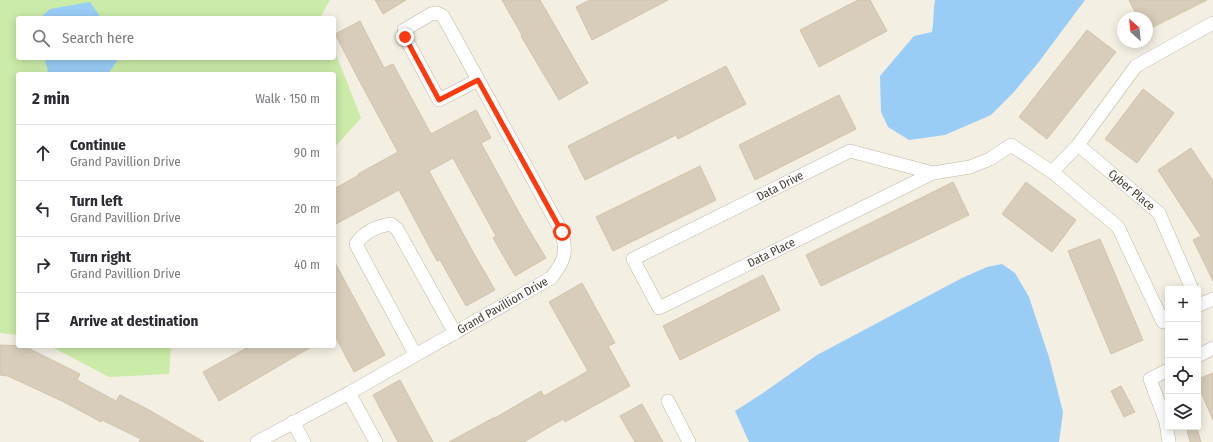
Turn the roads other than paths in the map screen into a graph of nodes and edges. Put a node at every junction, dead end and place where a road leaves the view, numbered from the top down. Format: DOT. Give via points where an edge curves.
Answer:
graph roads {
  1 [pos="1213,23"];
  2 [pos="478,80"];
  3 [pos="1078,145"];
  4 [pos="1051,171"];
  5 [pos="933,173"];
  6 [pos="633,259"];
  7 [pos="1191,286"];
  8 [pos="1213,299"];
  9 [pos="1201,304"];
  10 [pos="1165,321"];
  11 [pos="455,333"];
  12 [pos="1213,348"];
  13 [pos="415,354"];
  14 [pos="1201,354"];
  15 [pos="1165,372"];
  16 [pos="349,393"];
  17 [pos="668,401"];
  18 [pos="293,422"];
  19 [pos="257,442"];
  20 [pos="304,442"];
  21 [pos="376,442"];
  22 [pos="689,442"];
  23 [pos="1169,442"];
  1 -- 3 [label="street" via="1136,66"];
  2 -- 2 [label="street, Grand Pavillion Drive" via="443,16 437,12 431,14 404,30 405,37 439,100"];
  2 -- 11 [label="street, Grand Pavillion Drive" via="562,232 566,250 560,267 551,278"];
  3 -- 4 [label="street"];
  3 -- 7 [label="street, Cyber Place" via="1159,213"];
  4 -- 5 [label="street" via="1011,145 990,159 970,167"];
  4 -- 10 [label="street" via="1118,227 1163,322"];
  5 -- 6 [label="street, Data Drive" via="850,150"];
  5 -- 6 [label="street, Data Place" via="659,308"];
  8 -- 9 [label="street"];
  11 -- 13 [label="street, Grand Pavillion Drive"];
  11 -- 13 [label="street" via="397,229 391,224 381,225 361,237 356,244"];
  12 -- 14 [label="street"];
  13 -- 16 [label="street, Grand Pavillion Drive"];
  15 -- 23 [label="street" via="1150,379 1166,422"];
  16 -- 18 [label="street, Grand Pavillion Drive"];
  16 -- 21 [label="street"];
  17 -- 22 [label="street"];
  18 -- 19 [label="street, Grand Pavillion Drive"];
  18 -- 20 [label="street"];
}
